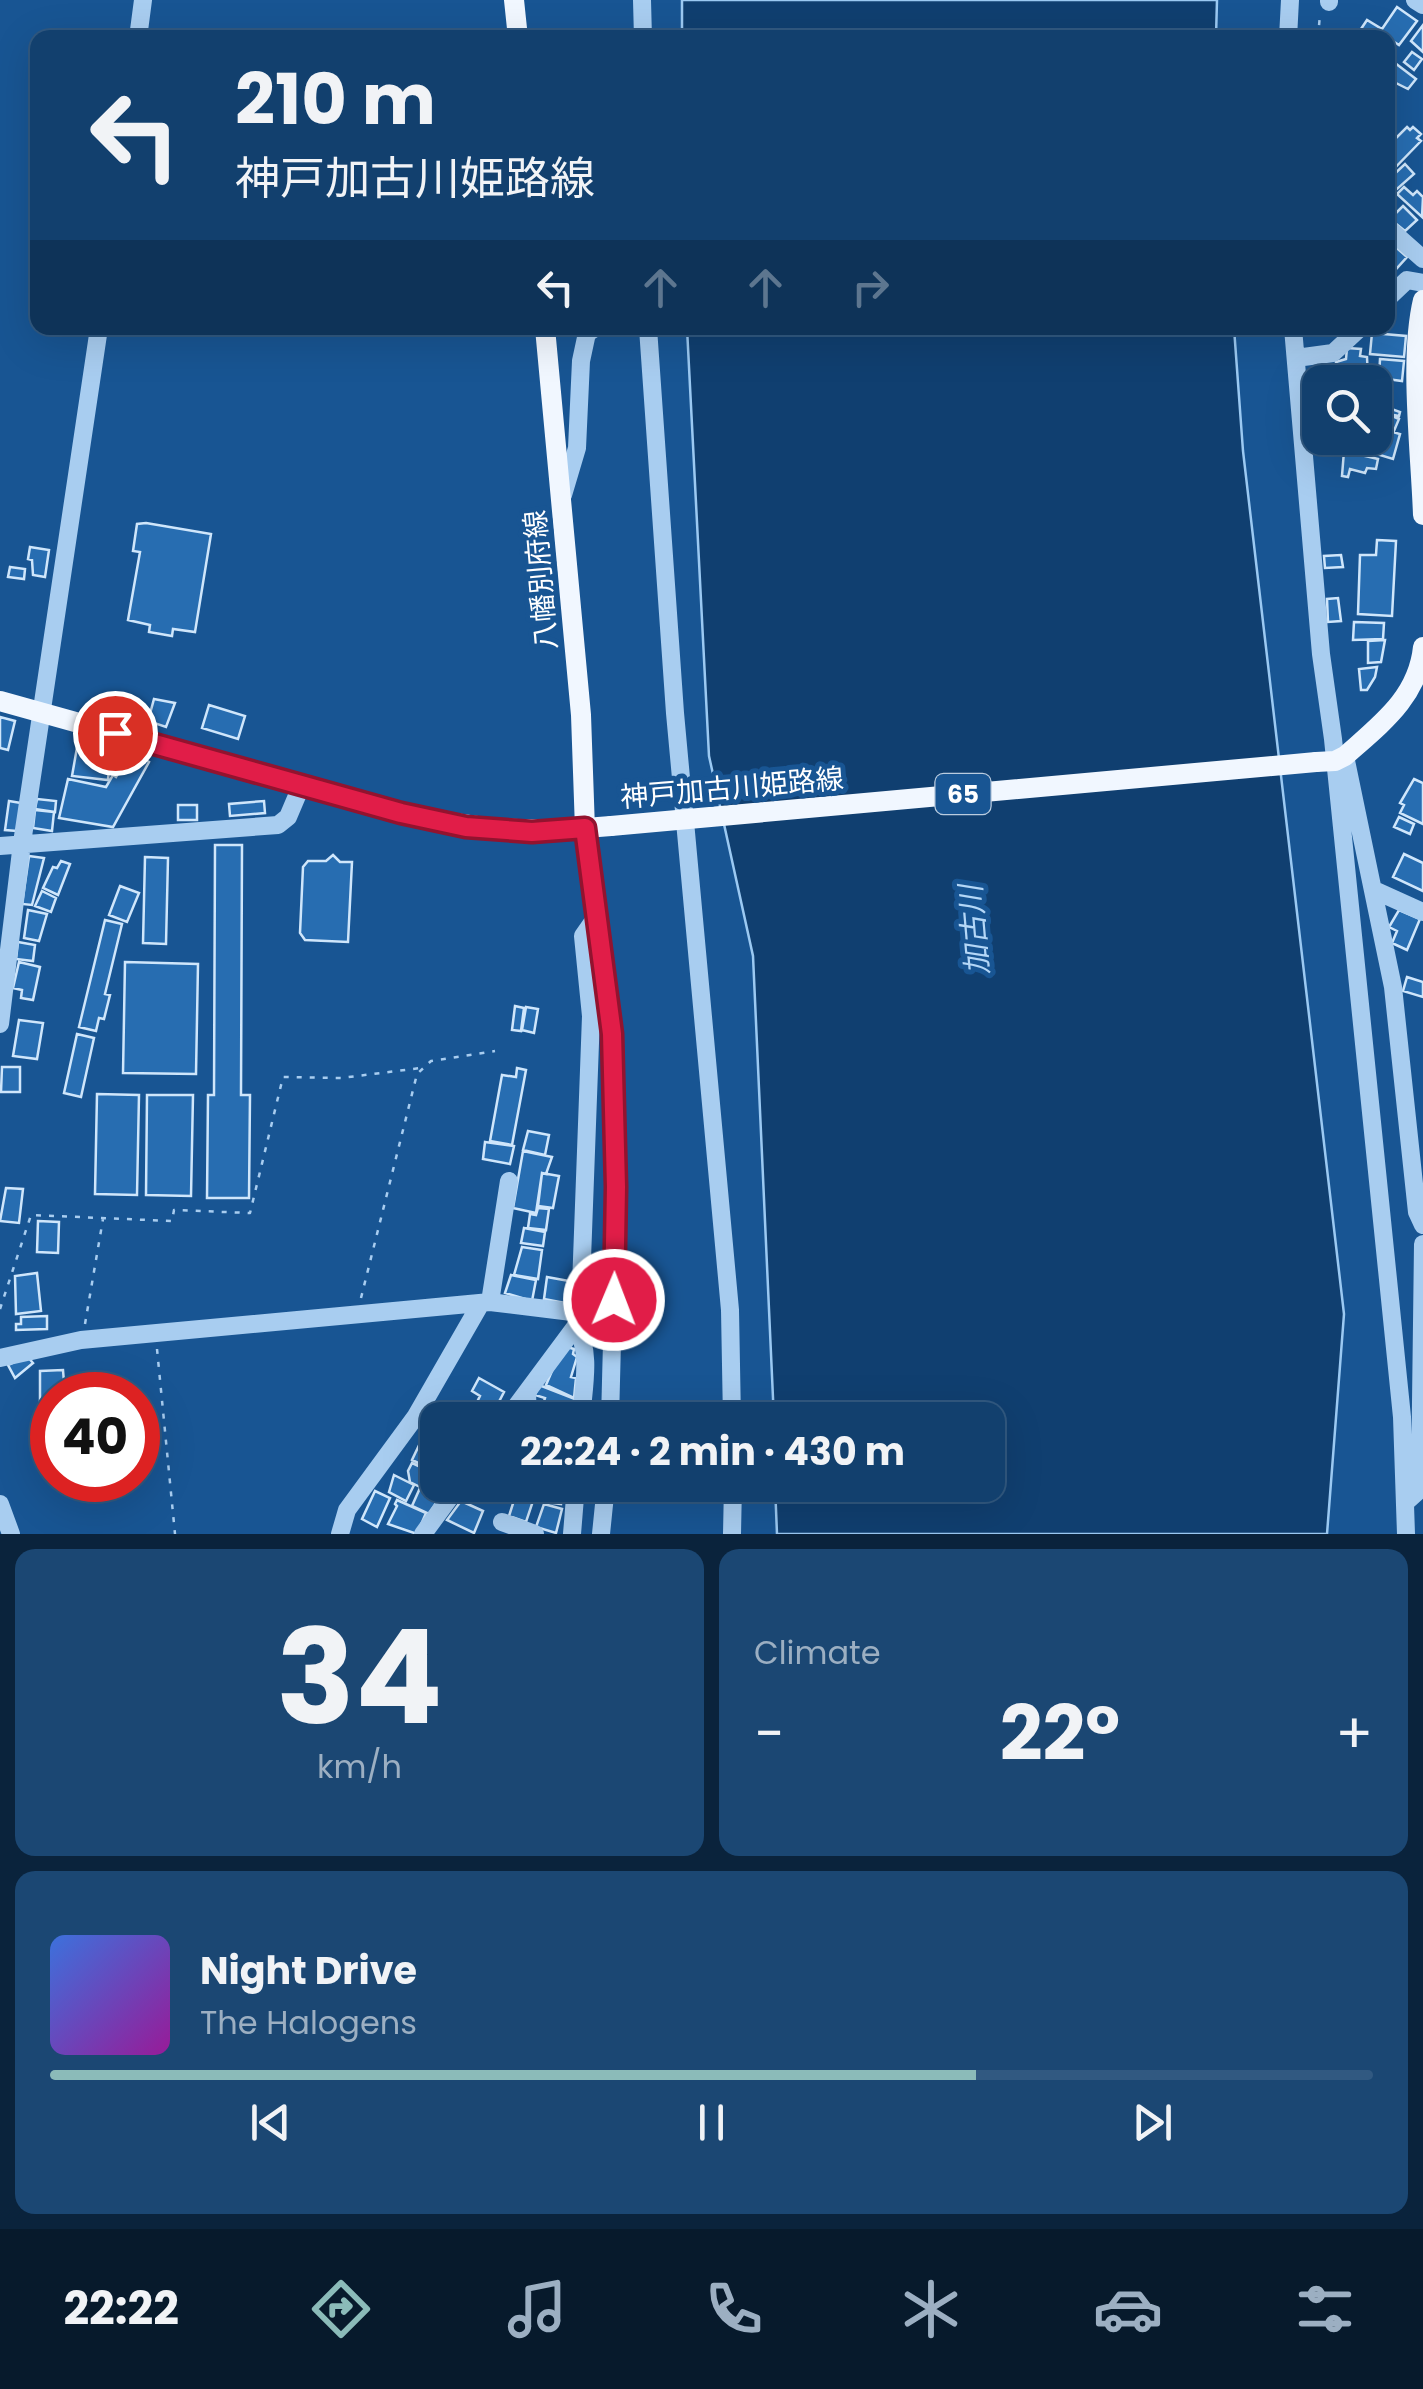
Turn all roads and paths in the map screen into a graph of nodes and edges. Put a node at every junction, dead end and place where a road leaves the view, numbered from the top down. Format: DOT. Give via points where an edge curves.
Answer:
graph roads {
  1 [pos="144,0"];
  2 [pos="514,0"];
  3 [pos="642,0"];
  4 [pos="1290,0"];
  5 [pos="1416,0"];
  6 [pos="1329,1"];
  7 [pos="1423,5"];
  8 [pos="139,30"];
  9 [pos="517,30"];
  10 [pos="642,30"];
  11 [pos="1288,30"];
  12 [pos="1319,30"];
  13 [pos="1395,234"];
  14 [pos="1423,259"];
  15 [pos="1423,283"];
  16 [pos="1395,291"];
  17 [pos="1423,300"];
  18 [pos="98,335"];
  19 [pos="546,335"];
  20 [pos="587,335"];
  21 [pos="649,335"];
  22 [pos="1294,335"];
  23 [pos="1353,335"];
  24 [pos="1296,358"];
  25 [pos="561,500"];
  26 [pos="1423,515"];
  27 [pos="1423,647"];
  28 [pos="0,701"];
  29 [pos="41,712"];
  30 [pos="1332,760"];
  31 [pos="302,784"];
  32 [pos="585,828"];
  33 [pos="22,844"];
  34 [pos="0,846"];
  35 [pos="1374,890"];
  36 [pos="1423,912"];
  37 [pos="597,916"];
  38 [pos="0,1024"];
  39 [pos="495,1052"];
  40 [pos="421,1068"];
  41 [pos="508,1181"];
  42 [pos="104,1218"];
  43 [pos="1423,1225"];
  44 [pos="1423,1244"];
  45 [pos="485,1302"];
  46 [pos="0,1309"];
  47 [pos="357,1314"];
  48 [pos="578,1319"];
  49 [pos="156,1333"];
  50 [pos="81,1340"];
  51 [pos="0,1358"];
  52 [pos="527,1392"];
  53 [pos="520,1402"];
  54 [pos="527,1402"];
  55 [pos="582,1402"];
  56 [pos="610,1402"];
  57 [pos="732,1402"];
  58 [pos="1407,1501"];
  59 [pos="447,1502"];
  60 [pos="575,1502"];
  61 [pos="604,1502"];
  62 [pos="733,1502"];
  63 [pos="0,1504"];
  64 [pos="502,1522"];
  65 [pos="10,1534"];
  66 [pos="175,1534"];
  67 [pos="340,1534"];
  68 [pos="424,1534"];
  69 [pos="535,1534"];
  70 [pos="572,1534"];
  71 [pos="601,1534"];
  72 [pos="732,1534"];
  73 [pos="1406,1534"];
  1 -- 8 [label="street"];
  2 -- 9 [label="main road"];
  3 -- 10 [label="street"];
  4 -- 11 [label="street"];
  5 -- 7 [label="street"];
  6 -- 12 [label="path" via="1320,10"];
  13 -- 14 [label="street"];
  15 -- 16 [label="street" via="1407,280"];
  17 -- 26 [label="main road"];
  18 -- 29 [label="street"];
  19 -- 25 [label="main road, 八幡別府線"];
  20 -- 25 [label="street" via="577,448"];
  21 -- 57 [label="street" via="730,1310"];
  22 -- 24 [label="street"];
  23 -- 24 [label="street" via="1334,353"];
  24 -- 30 [label="street"];
  25 -- 32 [label="main road, 八幡別府線"];
  27 -- 30 [label="main road" via="1404,703"];
  28 -- 29 [label="main road, 神戸加古川姫路線 / 65"];
  29 -- 31 [label="main road, 神戸加古川姫路線 / 65"];
  29 -- 33 [label="street"];
  30 -- 32 [label="main road, 神戸加古川姫路線 / 65, bridge"];
  30 -- 35 [label="street"];
  30 -- 58 [label="street"];
  31 -- 32 [label="main road, 神戸加古川姫路線 / 65" via="466,827"];
  31 -- 33 [label="street" via="288,818 278,825"];
  32 -- 37 [label="street"];
  33 -- 34 [label="street"];
  33 -- 38 [label="street"];
  35 -- 36 [label="street"];
  35 -- 43 [label="street"];
  37 -- 48 [label="street" via="584,936 590,1016"];
  37 -- 56 [label="street" via="612,1034"];
  39 -- 40 [label="path"];
  40 -- 42 [label="path" via="283,1077 250,1213 174,1210 172,1221"];
  40 -- 47 [label="path"];
  41 -- 45 [label="street"];
  42 -- 46 [label="path" via="31,1215"];
  42 -- 50 [label="path"];
  44 -- 58 [label="street" via="1420,1481"];
  45 -- 47 [label="street"];
  45 -- 48 [label="street"];
  45 -- 67 [label="street" via="416,1416 347,1510"];
  47 -- 49 [label="street"];
  48 -- 52 [label="street"];
  48 -- 55 [label="street" via="585,1354"];
  49 -- 50 [label="street"];
  49 -- 66 [label="path"];
  50 -- 51 [label="street"];
  52 -- 53 [label="street"];
  52 -- 54 [label="street"];
  58 -- 73 [label="street"];
  59 -- 68 [label="street"];
  60 -- 70 [label="street"];
  61 -- 71 [label="street"];
  62 -- 72 [label="street"];
  63 -- 65 [label="street"];
  64 -- 69 [label="street"];
}
